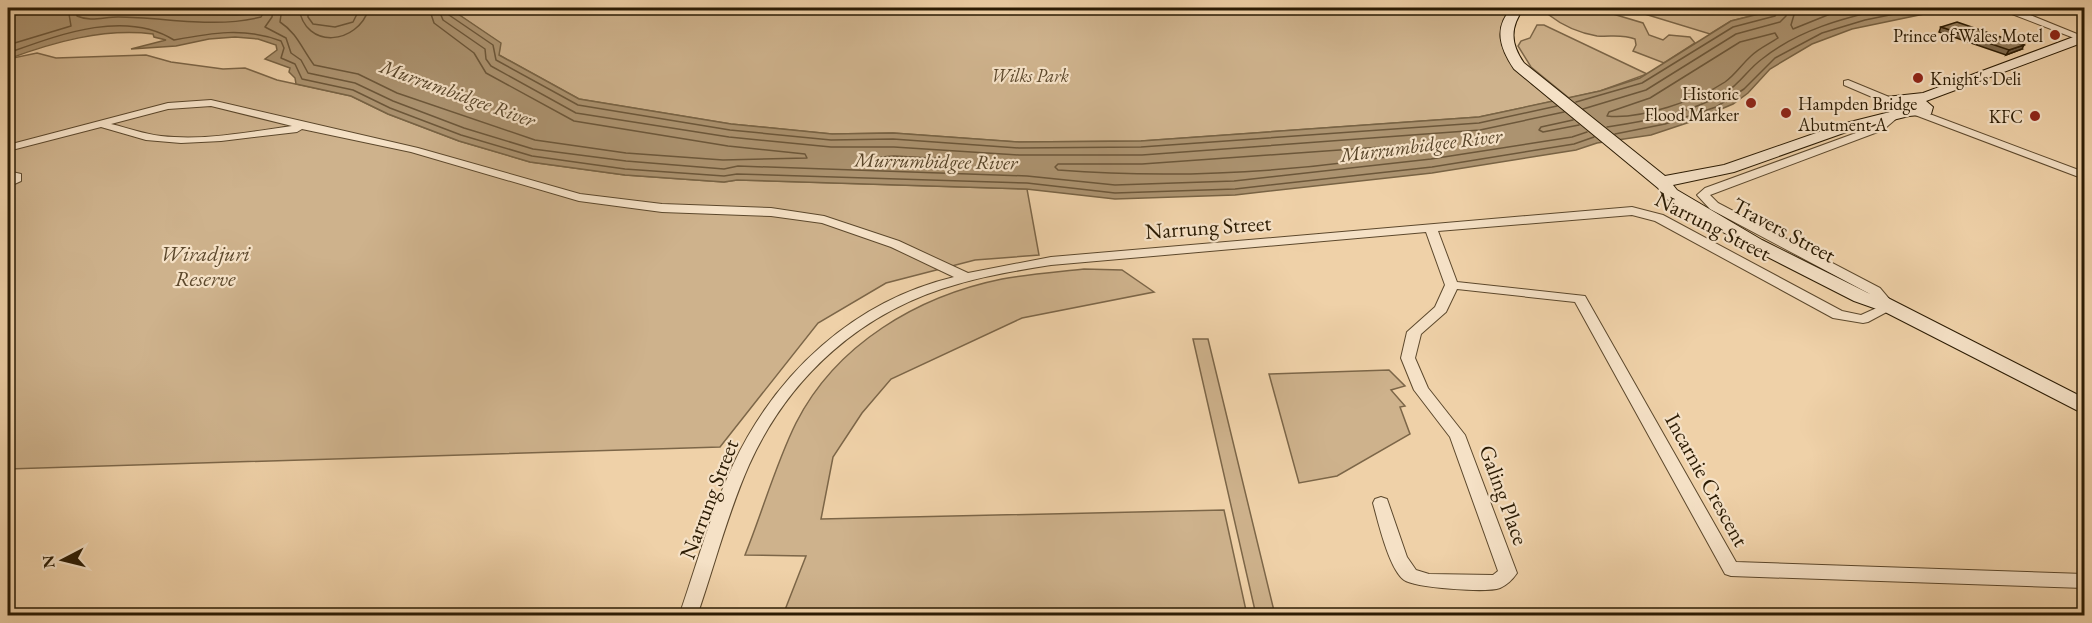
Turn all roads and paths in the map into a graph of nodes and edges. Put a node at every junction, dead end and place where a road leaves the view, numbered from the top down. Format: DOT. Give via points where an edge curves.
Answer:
graph roads {
  1 [pos="1518,8"];
  2 [pos="2015,12"];
  3 [pos="2083,38"];
  4 [pos="2013,64"];
  5 [pos="2028,69"];
  6 [pos="1852,85"];
  7 [pos="1907,107"];
  8 [pos="101,125"];
  9 [pos="307,128"];
  10 [pos="8,148"];
  11 [pos="1635,162"];
  12 [pos="1720,170"];
  13 [pos="8,174"];
  14 [pos="2085,176"];
  15 [pos="8,184"];
  16 [pos="1664,184"];
  17 [pos="1431,230"];
  18 [pos="963,276"];
  19 [pos="1452,285"];
  20 [pos="1889,307"];
  21 [pos="2085,407"];
  22 [pos="1381,503"];
  23 [pos="2085,581"];
  24 [pos="688,615"];
  1 -- 11 [label="main road, Travers Street" via="1505,27 1508,50 1526,73"];
  2 -- 3 [label="street"];
  3 -- 4 [label="main road"];
  3 -- 5 [label="main road"];
  4 -- 5 [label="main road"];
  4 -- 7 [label="main road"];
  5 -- 7 [label="main road"];
  6 -- 7 [label="street"];
  7 -- 12 [label="main road"];
  7 -- 14 [label="street"];
  7 -- 20 [label="street, Travers Street" via="1879,128 1703,195 1714,206 1875,291"];
  8 -- 9 [label="street" via="166,139"];
  8 -- 9 [label="street" via="168,106 201,102"];
  8 -- 10 [label="street"];
  9 -- 18 [label="street" via="414,150 579,198 662,208 771,212 824,220 895,244"];
  11 -- 12 [label="main road" via="1680,171"];
  11 -- 16 [label="main road, Travers Street"];
  12 -- 16 [label="main road"];
  13 -- 15 [label="street" via="17,176"];
  16 -- 20 [label="main road, Travers Street" via="1671,194 1703,215 1861,297"];
  17 -- 18 [label="street, Narrung Street" via="1051,261"];
  17 -- 19 [label="street"];
  17 -- 20 [label="street, Narrung Street" via="1642,212 1829,311 1863,319"];
  18 -- 24 [label="street, Narrung Street" via="916,293 855,324 819,352 791,381 741,463"];
  19 -- 22 [label="street, Galing Place" via="1441,309 1414,332 1408,358 1421,390 1457,435 1508,573 1496,582 1429,581 1410,574 1399,559"];
  19 -- 23 [label="street, Incarnie Crescent" via="1580,299 1731,569"];
  20 -- 21 [label="main road, Travers Street"];
}
